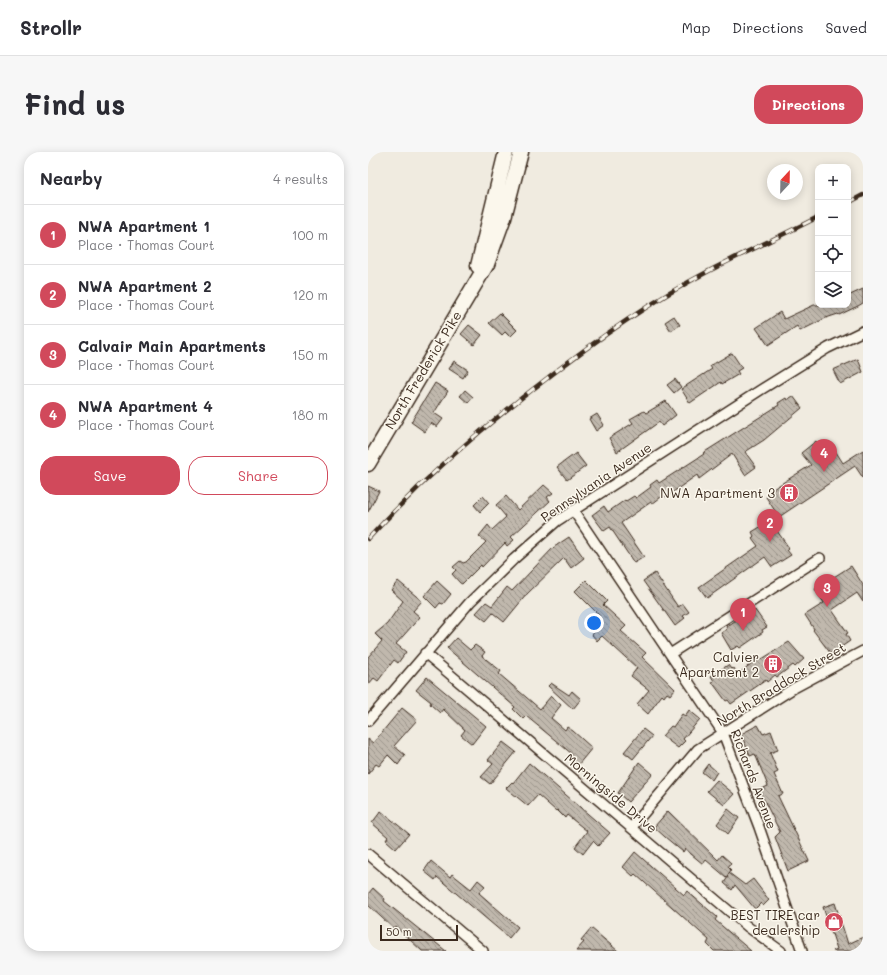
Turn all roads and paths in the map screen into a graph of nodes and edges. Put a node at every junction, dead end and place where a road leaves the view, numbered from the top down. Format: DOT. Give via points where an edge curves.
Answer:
graph roads {
  1 [pos="506,152"];
  2 [pos="520,152"];
  3 [pos="466,297"];
  4 [pos="863,331"];
  5 [pos="368,464"];
  6 [pos="573,510"];
  7 [pos="820,558"];
  8 [pos="863,651"];
  9 [pos="425,653"];
  10 [pos="670,654"];
  11 [pos="368,721"];
  12 [pos="723,733"];
  13 [pos="632,828"];
  14 [pos="368,854"];
  15 [pos="484,951"];
  16 [pos="781,951"];
  17 [pos="802,951"];
  1 -- 3 [label="main road, North Frederick Pike" via="482,250"];
  2 -- 3 [label="main road, North Frederick Pike" via="500,233 487,264"];
  3 -- 5 [label="main road, North Frederick Pike"];
  4 -- 6 [label="street, Pennsylvania Avenue" via="811,359"];
  6 -- 9 [label="street, Pennsylvania Avenue" via="514,559 470,602"];
  6 -- 10 [label="street, Richards Avenue"];
  7 -- 10 [label="street"];
  8 -- 12 [label="street, North Braddock Street" via="794,688"];
  9 -- 11 [label="street, Pennsylvania Avenue"];
  9 -- 13 [label="street, Morningside Drive"];
  10 -- 12 [label="street, Richards Avenue"];
  12 -- 13 [label="street, North Braddock Street" via="698,749"];
  12 -- 17 [label="street, Richards Avenue"];
  13 -- 16 [label="street, Morningside Drive" via="748,927"];
  14 -- 15 [label="street"];
}
